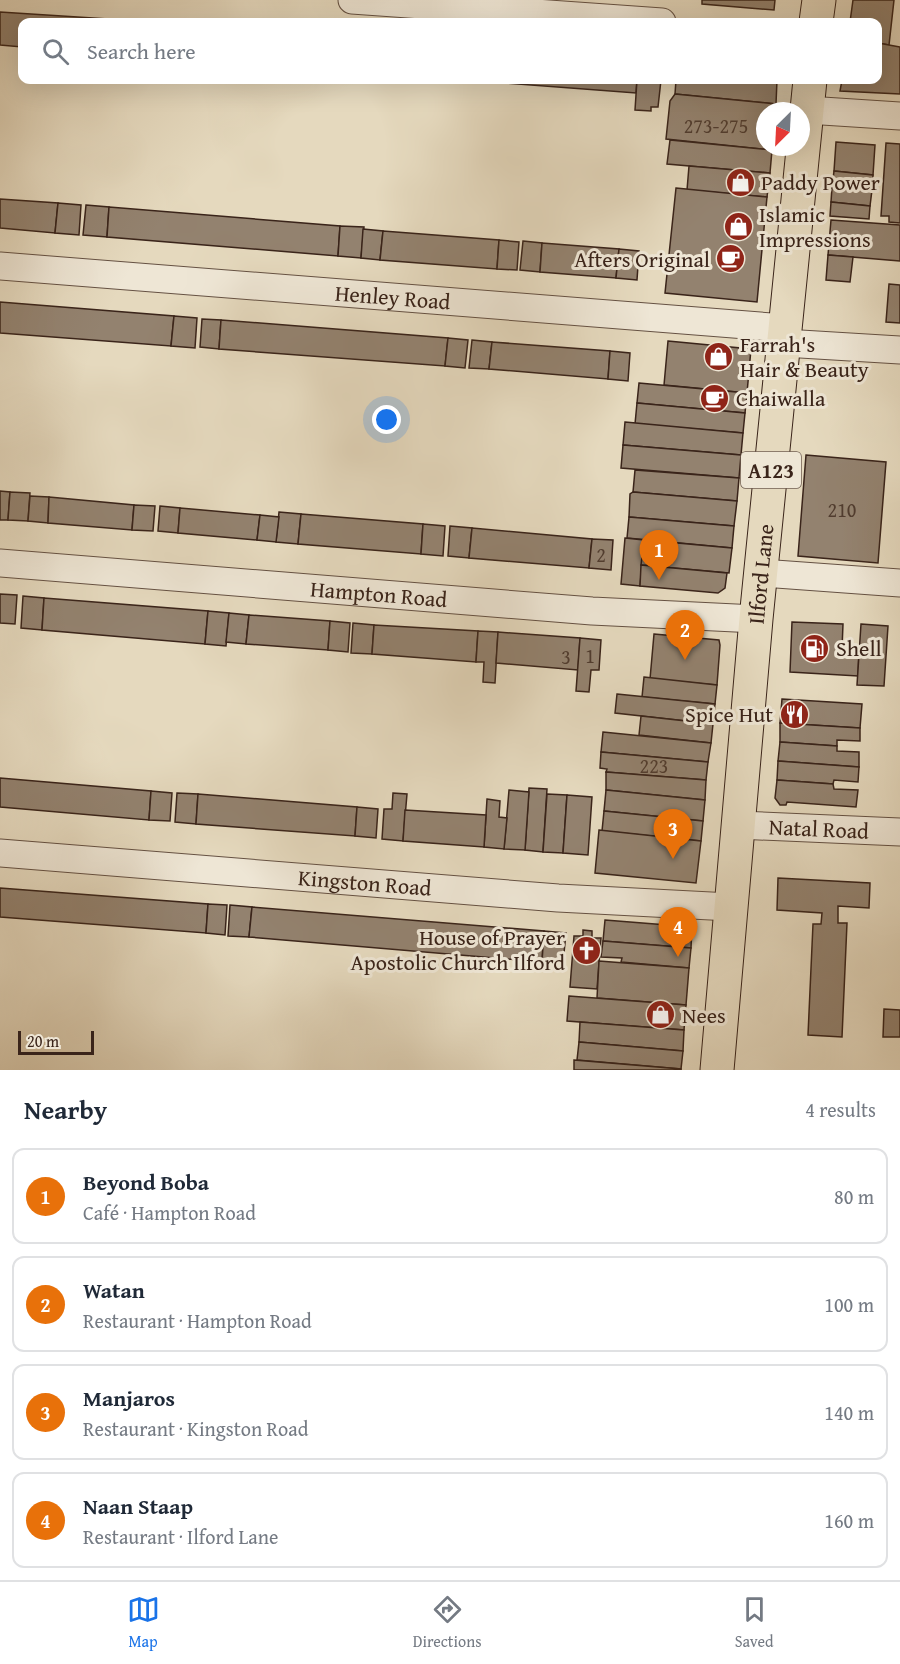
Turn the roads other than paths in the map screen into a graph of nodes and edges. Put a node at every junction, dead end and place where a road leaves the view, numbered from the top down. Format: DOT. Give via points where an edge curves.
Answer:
graph roads {
  1 [pos="352,0"];
  2 [pos="819,0"];
  3 [pos="606,18"];
  4 [pos="817,18"];
  5 [pos="808,95"];
  6 [pos="900,116"];
  7 [pos="0,266"];
  8 [pos="785,335"];
  9 [pos="900,350"];
  10 [pos="0,563"];
  11 [pos="761,573"];
  12 [pos="900,583"];
  13 [pos="756,619"];
  14 [pos="738,825"];
  15 [pos="900,832"];
  16 [pos="0,853"];
  17 [pos="730,907"];
  18 [pos="717,1070"];
  1 -- 3 [label="street"];
  2 -- 4 [label="main road"];
  5 -- 6 [label="street"];
  5 -- 8 [label="main road, Ilford Lane / A123"];
  7 -- 8 [label="street, Henley Road" via="615,316"];
  8 -- 9 [label="street, Henley Road"];
  8 -- 11 [label="main road, Ilford Lane / A123"];
  10 -- 13 [label="street, Hampton Road" via="592,611"];
  11 -- 12 [label="street"];
  11 -- 13 [label="main road, Ilford Lane / A123"];
  13 -- 14 [label="main road, Ilford Lane / A123"];
  14 -- 15 [label="street, Natal Road"];
  14 -- 17 [label="main road, Ilford Lane / A123"];
  16 -- 17 [label="street, Kingston Road" via="558,898"];
  17 -- 18 [label="main road, Ilford Lane / A123"];
}
